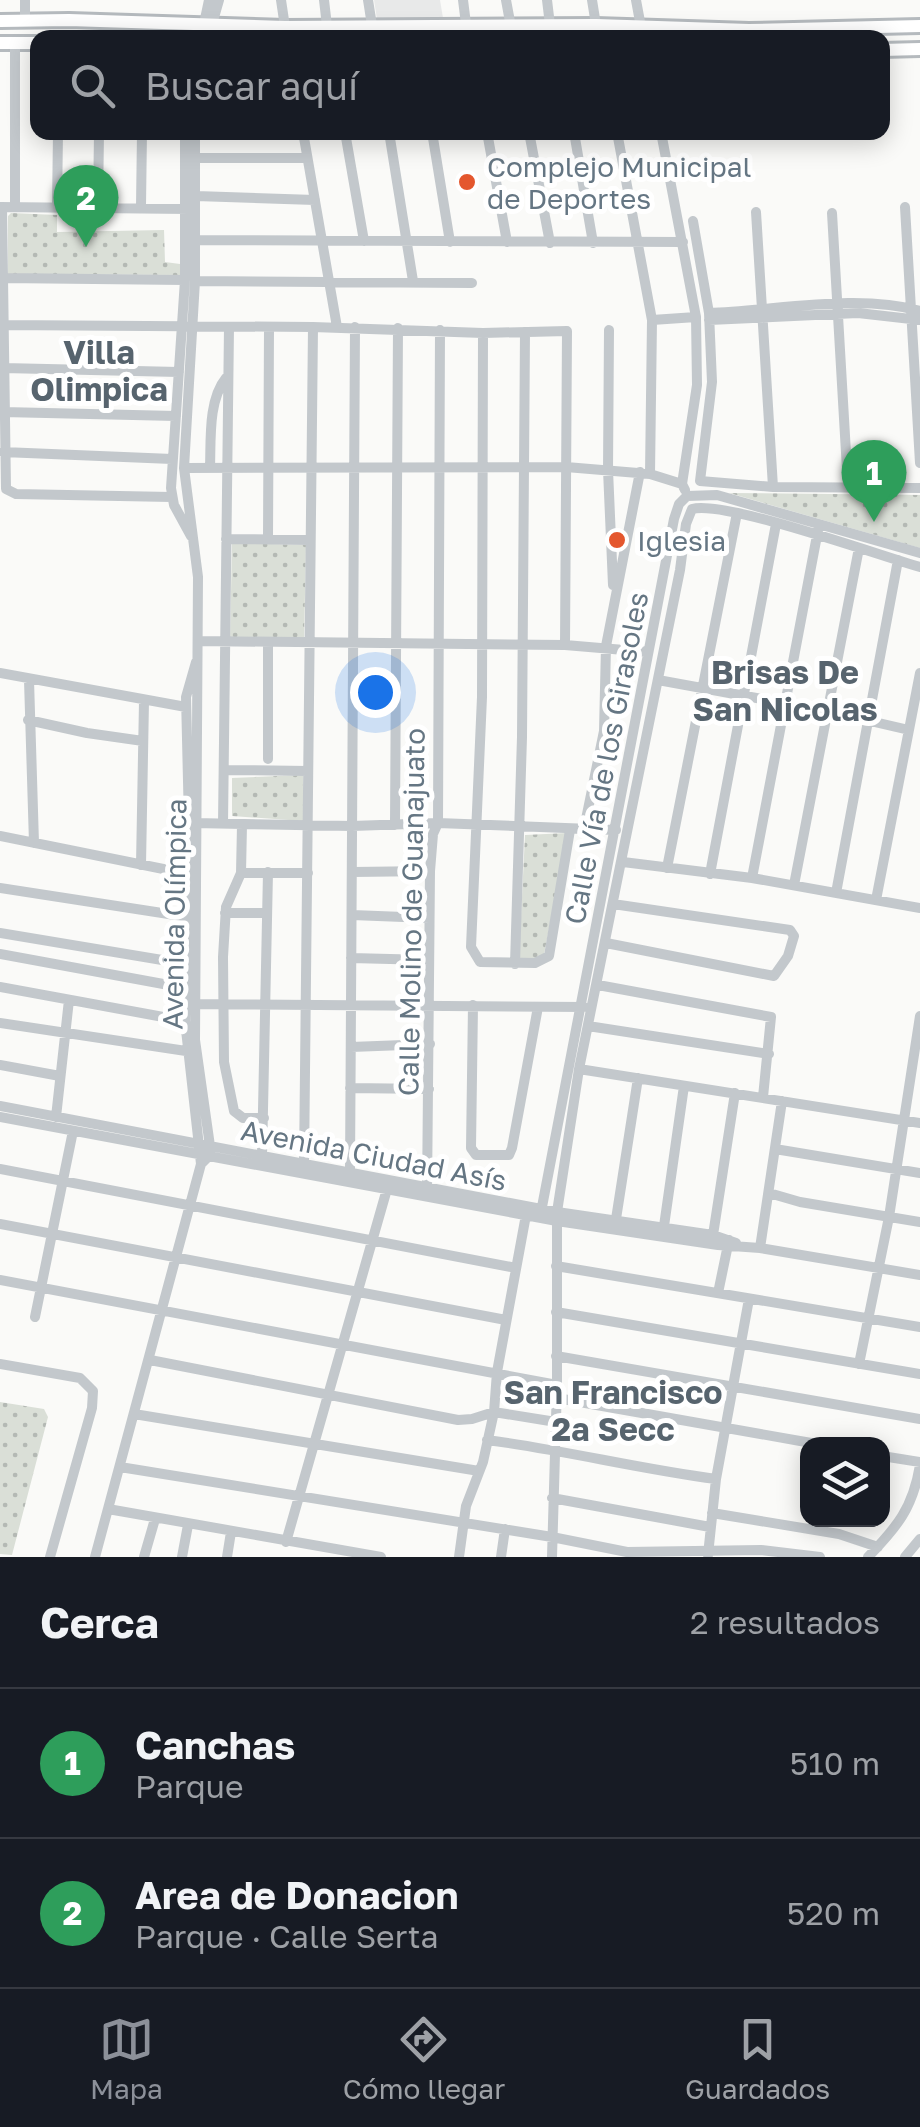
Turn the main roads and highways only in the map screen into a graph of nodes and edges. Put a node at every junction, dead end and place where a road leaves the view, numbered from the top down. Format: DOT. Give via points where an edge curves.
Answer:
graph roads {
  1 [pos="0,21"];
  2 [pos="920,26"];
  3 [pos="155,30"];
  4 [pos="226,30"];
  5 [pos="358,30"];
  6 [pos="396,30"];
  7 [pos="500,30"];
  8 [pos="523,30"];
  9 [pos="629,30"];
  10 [pos="749,30"];
  11 [pos="920,49"];
  12 [pos="890,50"];
  1 -- 3 [label="main road"];
  2 -- 10 [label="main road"];
  4 -- 5 [label="main road"];
  6 -- 7 [label="main road" via="466,24"];
  8 -- 9 [label="main road"];
  11 -- 12 [label="main road"];
}
